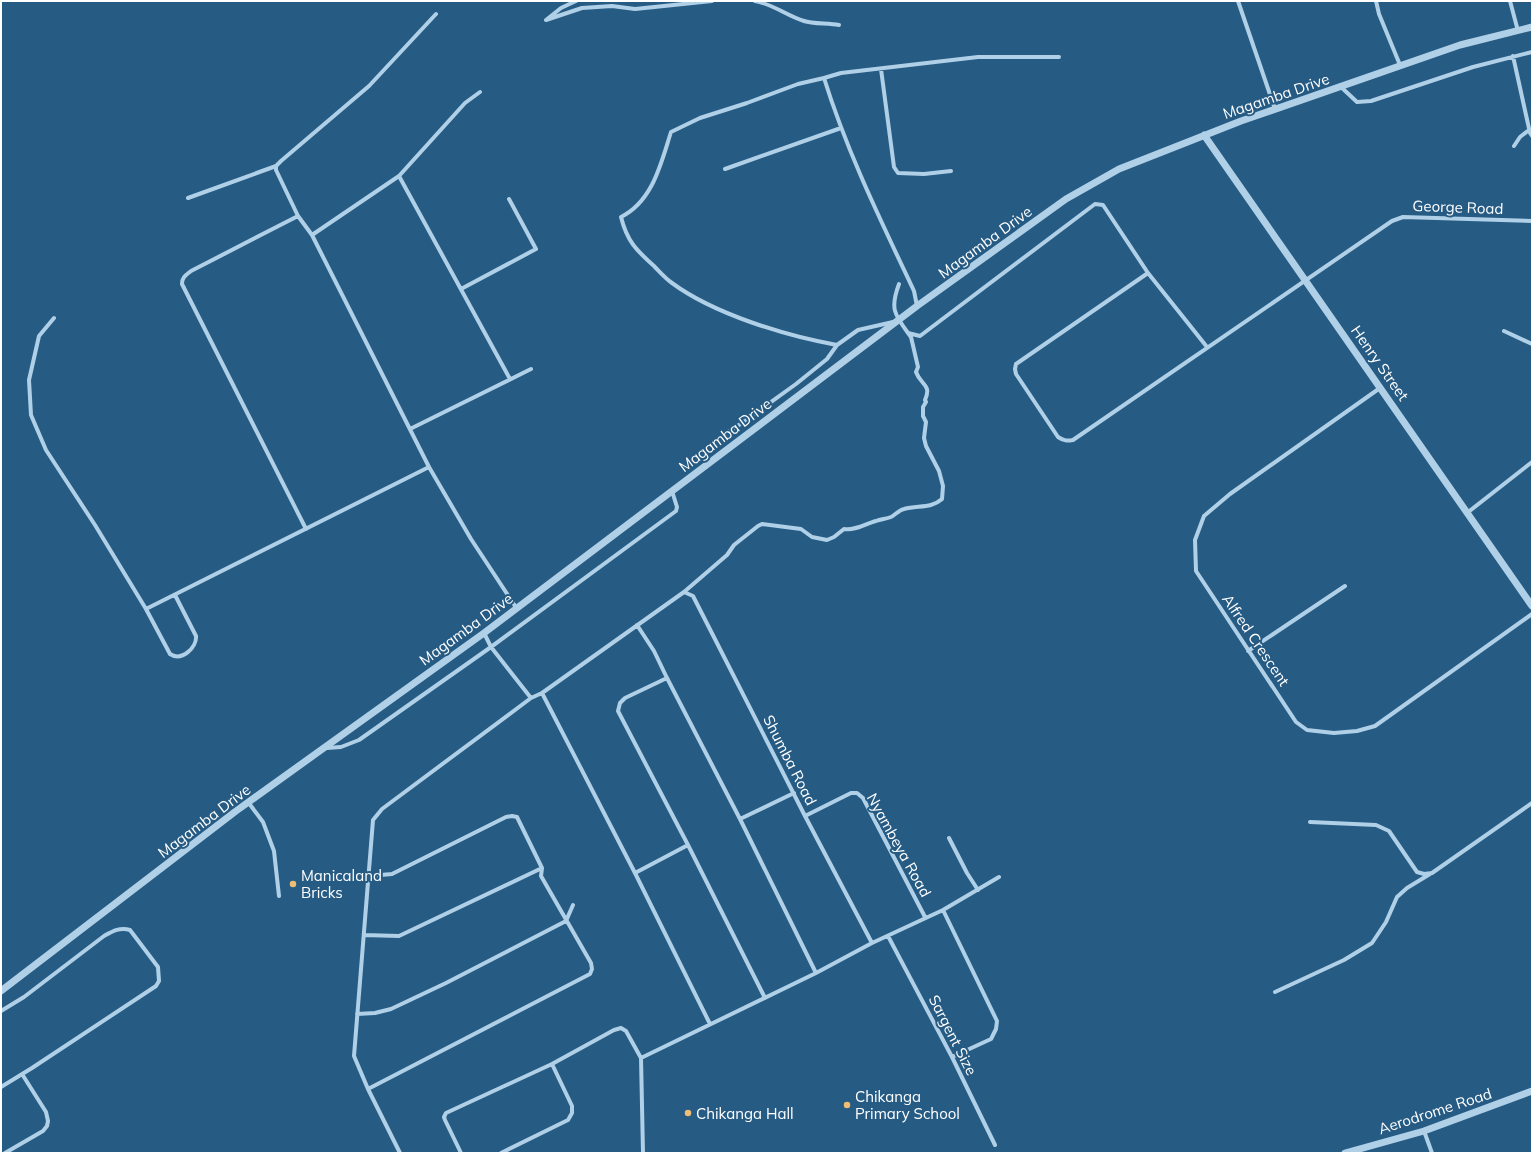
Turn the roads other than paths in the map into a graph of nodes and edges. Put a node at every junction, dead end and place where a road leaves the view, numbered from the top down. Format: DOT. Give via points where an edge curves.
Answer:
graph roads {
  1 [pos="576,1"];
  2 [pos="712,1"];
  3 [pos="755,1"];
  4 [pos="1238,1"];
  5 [pos="1376,1"];
  6 [pos="1510,1"];
  7 [pos="436,14"];
  8 [pos="838,25"];
  9 [pos="1532,27"];
  10 [pos="1518,31"];
  11 [pos="1532,52"];
  12 [pos="1513,56"];
  13 [pos="1060,57"];
  14 [pos="1400,65"];
  15 [pos="881,69"];
  16 [pos="824,78"];
  17 [pos="1341,87"];
  18 [pos="480,92"];
  19 [pos="1275,109"];
  20 [pos="841,128"];
  21 [pos="1529,130"];
  22 [pos="1204,135"];
  23 [pos="1532,136"];
  24 [pos="1514,146"];
  25 [pos="276,166"];
  26 [pos="725,169"];
  27 [pos="951,171"];
  28 [pos="399,176"];
  29 [pos="188,198"];
  30 [pos="509,199"];
  31 [pos="298,216"];
  32 [pos="1532,221"];
  33 [pos="312,236"];
  34 [pos="1148,273"];
  35 [pos="1307,280"];
  36 [pos="899,284"];
  37 [pos="461,289"];
  38 [pos="917,306"];
  39 [pos="54,318"];
  40 [pos="899,320"];
  41 [pos="1504,331"];
  42 [pos="908,333"];
  43 [pos="1532,344"];
  44 [pos="837,345"];
  45 [pos="1207,347"];
  46 [pos="531,369"];
  47 [pos="510,379"];
  48 [pos="1381,387"];
  49 [pos="410,429"];
  50 [pos="728,432"];
  51 [pos="1532,462"];
  52 [pos="429,467"];
  53 [pos="672,491"];
  54 [pos="1467,513"];
  55 [pos="306,529"];
  56 [pos="1345,586"];
  57 [pos="684,592"];
  58 [pos="175,595"];
  59 [pos="1532,606"];
  60 [pos="146,609"];
  61 [pos="517,609"];
  62 [pos="1532,614"];
  63 [pos="636,625"];
  64 [pos="484,633"];
  65 [pos="491,647"];
  66 [pos="1248,651"];
  67 [pos="666,678"];
  68 [pos="542,693"];
  69 [pos="531,698"];
  70 [pos="325,748"];
  71 [pos="794,793"];
  72 [pos="248,802"];
  73 [pos="1532,803"];
  74 [pos="805,816"];
  75 [pos="740,819"];
  76 [pos="1310,822"];
  77 [pos="950,838"];
  78 [pos="688,845"];
  79 [pos="542,868"];
  80 [pos="635,873"];
  81 [pos="1432,873"];
  82 [pos="368,876"];
  83 [pos="999,877"];
  84 [pos="978,890"];
  85 [pos="279,896"];
  86 [pos="573,905"];
  87 [pos="942,910"];
  88 [pos="925,917"];
  89 [pos="566,921"];
  90 [pos="364,935"];
  91 [pos="888,936"];
  92 [pos="872,943"];
  93 [pos="816,973"];
  94 [pos="1,991"];
  95 [pos="1275,992"];
  96 [pos="765,998"];
  97 [pos="1,1011"];
  98 [pos="357,1014"];
  99 [pos="710,1024"];
  100 [pos="952,1057"];
  101 [pos="641,1058"];
  102 [pos="552,1064"];
  103 [pos="22,1074"];
  104 [pos="1,1087"];
  105 [pos="368,1089"];
  106 [pos="1532,1091"];
  107 [pos="1424,1131"];
  108 [pos="995,1145"];
  109 [pos="5,1153"];
  110 [pos="400,1153"];
  111 [pos="461,1153"];
  112 [pos="501,1153"];
  113 [pos="643,1153"];
  114 [pos="1345,1153"];
  115 [pos="1432,1153"];
  1 -- 2 [label="street" via="546,20 582,8 612,6 635,9"];
  3 -- 8 [label="street" via="805,21"];
  4 -- 19 [label="street"];
  5 -- 14 [label="street"];
  6 -- 10 [label="street"];
  7 -- 25 [label="street" via="369,86"];
  9 -- 10 [label="street, Magamba Drive"];
  10 -- 14 [label="street, Magamba Drive" via="1460,45"];
  11 -- 12 [label="street"];
  12 -- 17 [label="street" via="1371,101 1358,102"];
  12 -- 21 [label="street"];
  13 -- 15 [label="street" via="978,57"];
  14 -- 17 [label="street, Magamba Drive"];
  15 -- 16 [label="street" via="841,73"];
  15 -- 27 [label="street" via="894,167 898,173"];
  16 -- 20 [label="street"];
  16 -- 44 [label="street" via="798,84 700,118 671,132 659,171 645,196 630,212 621,217 624,230 634,248 672,283 710,306 804,339"];
  17 -- 19 [label="street, Magamba Drive"];
  18 -- 28 [label="street" via="465,104"];
  19 -- 22 [label="street, Magamba Drive"];
  20 -- 26 [label="street"];
  20 -- 38 [label="street" via="871,201 914,291"];
  21 -- 23 [label="street"];
  21 -- 24 [label="street"];
  22 -- 35 [label="street, Henry Street"];
  22 -- 38 [label="street, Magamba Drive" via="1119,169 1066,199"];
  25 -- 29 [label="street"];
  25 -- 31 [label="street"];
  28 -- 33 [label="street"];
  28 -- 37 [label="street"];
  30 -- 37 [label="street" via="536,249"];
  31 -- 33 [label="street"];
  31 -- 55 [label="street" via="191,271 184,276 182,284"];
  32 -- 35 [label="street, George Road" via="1403,217 1392,221"];
  33 -- 49 [label="street"];
  34 -- 42 [label="street" via="1103,205 1095,204 920,336"];
  34 -- 45 [label="street"];
  34 -- 45 [label="street, George Road" via="1016,364 1016,374 1058,437 1067,441 1073,440"];
  35 -- 45 [label="street, George Road"];
  35 -- 48 [label="street, Henry Street"];
  36 -- 40 [label="street" via="894,304 895,314"];
  37 -- 47 [label="street"];
  38 -- 40 [label="street, Magamba Drive"];
  39 -- 60 [label="street" via="39,336 29,380 31,415 46,450 96,525"];
  40 -- 42 [label="street"];
  40 -- 44 [label="street" via="858,330"];
  40 -- 53 [label="street, Magamba Drive"];
  41 -- 43 [label="street"];
  42 -- 57 [label="street" via="918,367 918,378 927,387 923,407 926,422 924,438 939,471 943,486 942,499 931,506 903,509 892,516 864,526 844,529 827,540 812,537 801,529 762,524 734,545 727,555"];
  44 -- 50 [label="street" via="827,359"];
  46 -- 47 [label="street"];
  47 -- 49 [label="street"];
  48 -- 54 [label="street, Henry Street"];
  48 -- 66 [label="street, Alfred Crescent" via="1230,494 1204,516 1195,540 1196,571"];
  49 -- 52 [label="street"];
  51 -- 54 [label="street"];
  52 -- 55 [label="street"];
  52 -- 61 [label="street" via="471,539"];
  53 -- 61 [label="street, Magamba Drive"];
  53 -- 65 [label="street" via="676,511"];
  54 -- 59 [label="street, Henry Street"];
  55 -- 58 [label="street"];
  56 -- 66 [label="street"];
  57 -- 63 [label="street"];
  57 -- 71 [label="street, Shumba Road" via="693,596"];
  58 -- 60 [label="street"];
  58 -- 60 [label="street" via="197,640 184,654 170,654"];
  61 -- 64 [label="street, Magamba Drive"];
  62 -- 66 [label="street, Alfred Crescent" via="1375,726 1357,731 1334,733 1306,730 1296,722"];
  63 -- 67 [label="street" via="654,651"];
  63 -- 68 [label="street"];
  64 -- 65 [label="street"];
  64 -- 70 [label="street, Magamba Drive"];
  65 -- 69 [label="street"];
  65 -- 70 [label="street" via="359,740 341,747"];
  67 -- 75 [label="street"];
  67 -- 78 [label="street" via="624,698 618,711"];
  68 -- 69 [label="street"];
  68 -- 80 [label="street"];
  69 -- 82 [label="street" via="382,809 373,820"];
  70 -- 72 [label="street, Magamba Drive"];
  71 -- 74 [label="street, Shumba Road"];
  71 -- 75 [label="street"];
  72 -- 85 [label="street" via="263,822 274,851"];
  72 -- 94 [label="street, Magamba Drive"];
  73 -- 81 [label="street"];
  74 -- 88 [label="street, Nyambeya Road" via="851,793 857,793 863,798"];
  74 -- 92 [label="street, Shumba Road"];
  75 -- 93 [label="street"];
  76 -- 81 [label="street" via="1376,825 1389,831 1417,872"];
  77 -- 84 [label="street"];
  78 -- 80 [label="street"];
  78 -- 96 [label="street"];
  79 -- 82 [label="street" via="517,817 512,816 392,874"];
  79 -- 89 [label="street" via="541,876"];
  79 -- 90 [label="street" via="399,936"];
  80 -- 99 [label="street"];
  81 -- 95 [label="street" via="1397,897 1386,922 1372,943 1344,960"];
  82 -- 90 [label="street"];
  83 -- 84 [label="street"];
  84 -- 87 [label="street"];
  86 -- 89 [label="street"];
  87 -- 88 [label="street"];
  87 -- 100 [label="street" via="997,1021 991,1039"];
  88 -- 91 [label="street"];
  89 -- 98 [label="street" via="391,1009"];
  89 -- 105 [label="street" via="591,963 590,974"];
  90 -- 98 [label="street"];
  91 -- 92 [label="street"];
  91 -- 100 [label="street, Sargent Size"];
  92 -- 93 [label="street"];
  93 -- 96 [label="street"];
  96 -- 99 [label="street"];
  97 -- 103 [label="street" via="24,997 104,936 118,929 130,930 158,968 159,981 156,986"];
  98 -- 105 [label="street" via="354,1056"];
  99 -- 101 [label="street"];
  100 -- 108 [label="street, Sargent Size"];
  101 -- 102 [label="street" via="626,1031 621,1028"];
  101 -- 113 [label="street"];
  102 -- 111 [label="street" via="446,1113 445,1120"];
  102 -- 112 [label="street" via="572,1106 568,1120"];
  103 -- 104 [label="street"];
  103 -- 109 [label="street" via="46,1112 47,1126 43,1131"];
  105 -- 110 [label="street"];
  106 -- 107 [label="street, Aerodrome Road"];
  107 -- 114 [label="street, Aerodrome Road"];
  107 -- 115 [label="street"];
}
